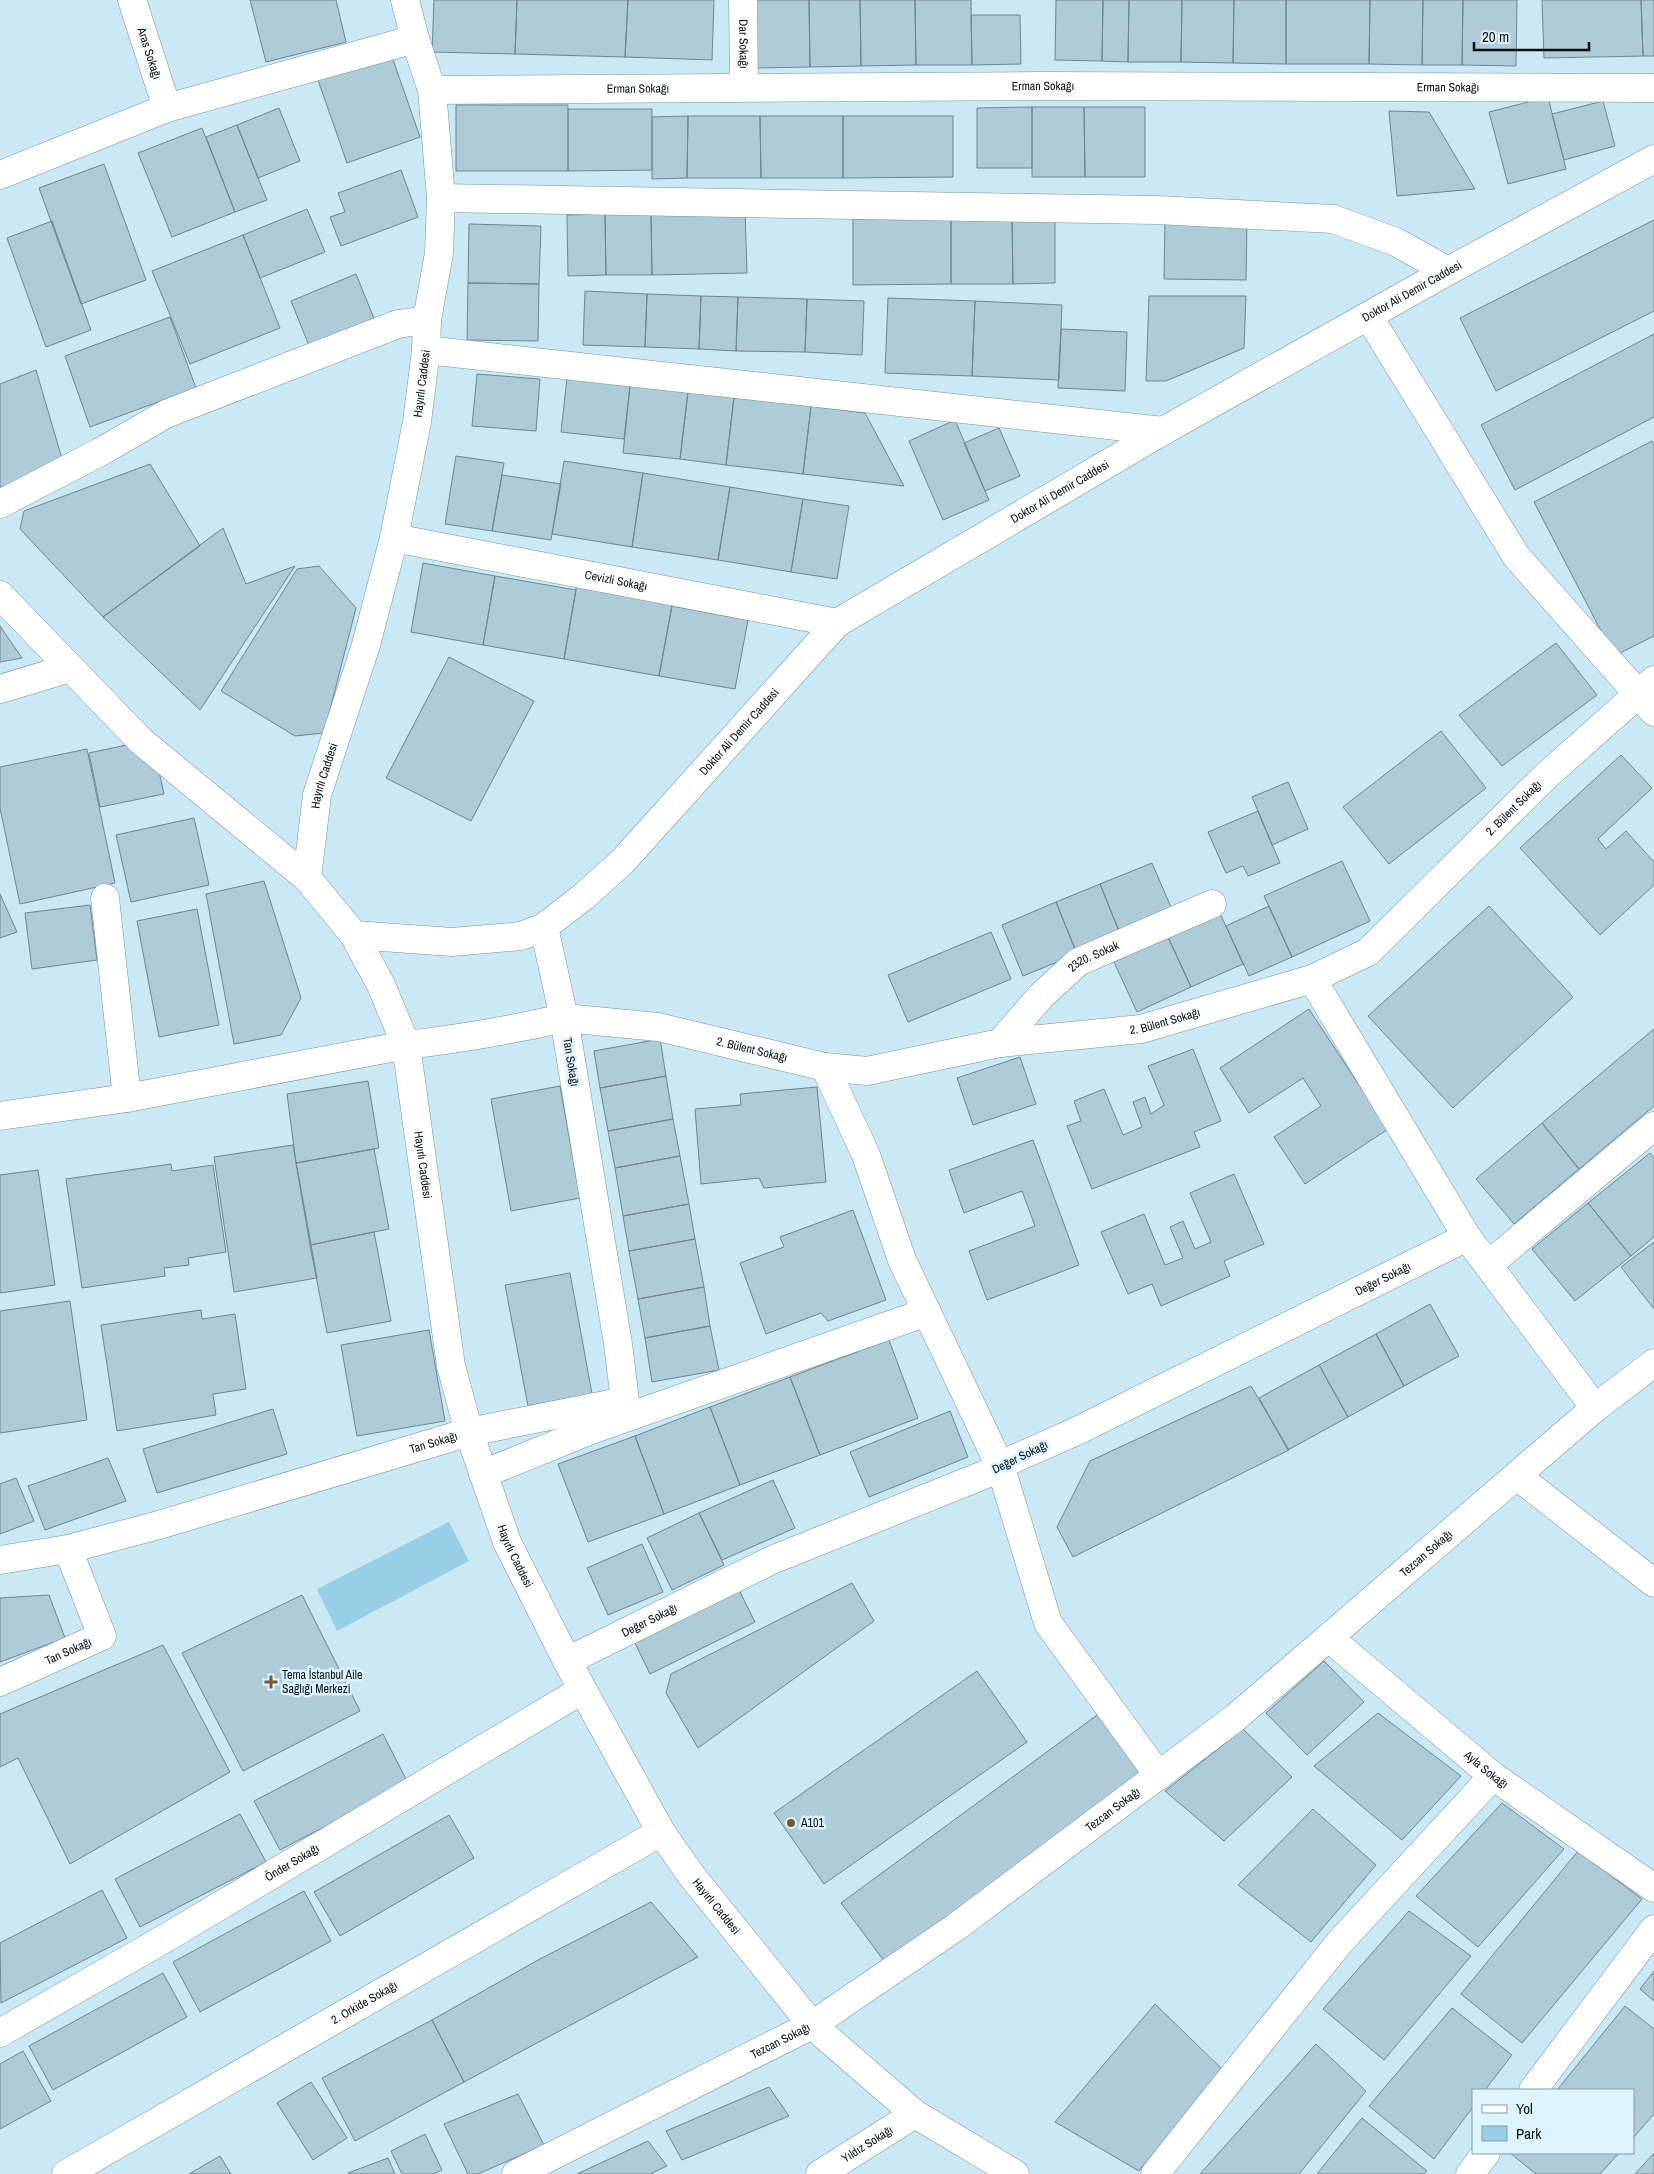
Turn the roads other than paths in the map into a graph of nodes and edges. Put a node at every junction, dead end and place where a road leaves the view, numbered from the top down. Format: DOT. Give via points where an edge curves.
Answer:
graph roads {
  1 [pos="132,0"];
  2 [pos="405,0"];
  3 [pos="743,0"];
  4 [pos="415,39"];
  5 [pos="744,87"];
  6 [pos="1654,88"];
  7 [pos="432,90"];
  8 [pos="167,108"];
  9 [pos="1654,159"];
  10 [pos="0,175"];
  11 [pos="441,198"];
  12 [pos="1448,271"];
  13 [pos="1368,317"];
  14 [pos="427,320"];
  15 [pos="426,350"];
  16 [pos="1163,431"];
  17 [pos="0,504"];
  18 [pos="394,538"];
  19 [pos="0,595"];
  20 [pos="837,623"];
  21 [pos="70,668"];
  22 [pos="0,688"];
  23 [pos="1648,695"];
  24 [pos="307,878"];
  25 [pos="105,898"];
  26 [pos="1212,904"];
  27 [pos="544,927"];
  28 [pos="354,935"];
  29 [pos="1312,978"];
  30 [pos="564,1018"];
  31 [pos="1000,1043"];
  32 [pos="406,1045"];
  33 [pos="825,1067"];
  34 [pos="127,1098"];
  35 [pos="0,1116"];
  36 [pos="1654,1126"];
  37 [pos="1467,1237"];
  38 [pos="1488,1265"];
  39 [pos="927,1312"];
  40 [pos="1654,1363"];
  41 [pos="1595,1408"];
  42 [pos="469,1432"];
  43 [pos="1001,1468"];
  44 [pos="483,1474"];
  45 [pos="1517,1476"];
  46 [pos="68,1549"];
  47 [pos="0,1560"];
  48 [pos="1654,1583"];
  49 [pos="1329,1638"];
  50 [pos="567,1661"];
  51 [pos="0,1682"];
  52 [pos="582,1690"];
  53 [pos="1159,1776"];
  54 [pos="1493,1776"];
  55 [pos="661,1832"];
  56 [pos="1654,1888"];
  57 [pos="1654,1929"];
  58 [pos="812,2025"];
  59 [pos="0,2033"];
  60 [pos="1534,2089"];
  61 [pos="915,2114"];
  62 [pos="1485,2154"];
  63 [pos="1012,2173"];
  64 [pos="66,2174"];
  65 [pos="516,2174"];
  66 [pos="820,2174"];
  67 [pos="1155,2174"];
  68 [pos="1470,2174"];
  1 -- 8 [label="street, Aras Sokağı"];
  2 -- 4 [label="street, Hayırlı Caddesi"];
  3 -- 5 [label="street, Dar Sokağı"];
  4 -- 7 [label="street, Hayırlı Caddesi"];
  4 -- 8 [label="street"];
  5 -- 6 [label="street, Erman Sokağı"];
  5 -- 7 [label="street, Erman Sokağı"];
  7 -- 11 [label="street, Hayırlı Caddesi"];
  8 -- 10 [label="street"];
  9 -- 12 [label="street, Doktor Ali Demir Caddesi"];
  11 -- 12 [label="street" via="1157,210 1333,219 1396,242"];
  11 -- 14 [label="street, Hayırlı Caddesi" via="439,253"];
  12 -- 13 [label="street, Doktor Ali Demir Caddesi"];
  13 -- 16 [label="street, Doktor Ali Demir Caddesi"];
  13 -- 23 [label="street" via="1516,556"];
  14 -- 15 [label="street, Hayırlı Caddesi"];
  14 -- 17 [label="street" via="398,324 166,414"];
  15 -- 16 [label="street"];
  15 -- 18 [label="street, Hayırlı Caddesi" via="417,422"];
  16 -- 20 [label="street, Doktor Ali Demir Caddesi"];
  18 -- 20 [label="street, Cevizli Sokağı"];
  18 -- 24 [label="street, Hayırlı Caddesi" via="366,645 317,795"];
  19 -- 21 [label="street"];
  20 -- 27 [label="street, Doktor Ali Demir Caddesi" via="622,862"];
  21 -- 22 [label="street"];
  21 -- 24 [label="street" via="141,741"];
  23 -- 29 [label="street, 2. Bülent Sokağı" via="1547,775 1368,952"];
  24 -- 28 [label="street, Hayırlı Caddesi"];
  25 -- 34 [label="street"];
  26 -- 31 [label="street, 2320. Sokak" via="1078,962 1040,996"];
  27 -- 28 [label="street, Doktor Ali Demir Caddesi" via="521,936 460,941"];
  27 -- 30 [label="street"];
  28 -- 32 [label="street, Hayırlı Caddesi" via="381,985"];
  29 -- 31 [label="street, 2. Bülent Sokağı" via="1141,1029"];
  29 -- 37 [label="street"];
  30 -- 32 [label="street, 2. Bülent Sokağı" via="494,1033"];
  30 -- 33 [label="street, 2. Bülent Sokağı" via="658,1027"];
  30 -- 42 [label="street, Tan Sokağı" via="625,1401"];
  31 -- 33 [label="street, 2. Bülent Sokağı" via="867,1071"];
  32 -- 34 [label="street, 2. Bülent Sokağı"];
  32 -- 42 [label="street, Hayırlı Caddesi" via="451,1366"];
  33 -- 39 [label="street" via="866,1155 902,1260"];
  34 -- 35 [label="street, 2. Bülent Sokağı"];
  36 -- 38 [label="street"];
  37 -- 38 [label="street"];
  37 -- 43 [label="street, Değer Sokağı" via="1007,1462"];
  38 -- 41 [label="street"];
  39 -- 43 [label="street"];
  39 -- 44 [label="street" via="591,1430"];
  40 -- 41 [label="street, Tezcan Sokağı"];
  41 -- 45 [label="street, Tezcan Sokağı"];
  42 -- 44 [label="street, Hayırlı Caddesi"];
  42 -- 46 [label="street, Tan Sokağı"];
  43 -- 50 [label="street, Değer Sokağı" via="772,1560"];
  43 -- 53 [label="street" via="1048,1623"];
  44 -- 50 [label="street, Hayırlı Caddesi" via="507,1542"];
  45 -- 48 [label="street"];
  45 -- 49 [label="street, Tezcan Sokağı"];
  46 -- 47 [label="street"];
  46 -- 51 [label="street, Tan Sokağı" via="102,1636"];
  49 -- 53 [label="street, Tezcan Sokağı" via="1235,1718"];
  49 -- 54 [label="street, Ayla Sokağı"];
  50 -- 52 [label="street, Hayırlı Caddesi"];
  52 -- 55 [label="street, Hayırlı Caddesi"];
  52 -- 59 [label="street, Önder Sokağı"];
  53 -- 58 [label="street, Tezcan Sokağı" via="956,1927"];
  54 -- 56 [label="street, Ayla Sokağı"];
  54 -- 67 [label="street" via="1339,1944"];
  55 -- 58 [label="street, Hayırlı Caddesi" via="691,1875"];
  55 -- 64 [label="street, 2. Orkide Sokağı"];
  57 -- 60 [label="street"];
  58 -- 61 [label="street, Hayırlı Caddesi"];
  58 -- 65 [label="street, Tezcan Sokağı"];
  61 -- 63 [label="street, Hayırlı Caddesi"];
  61 -- 66 [label="street, Yıldız Sokağı"];
  62 -- 68 [label="street"];
}
